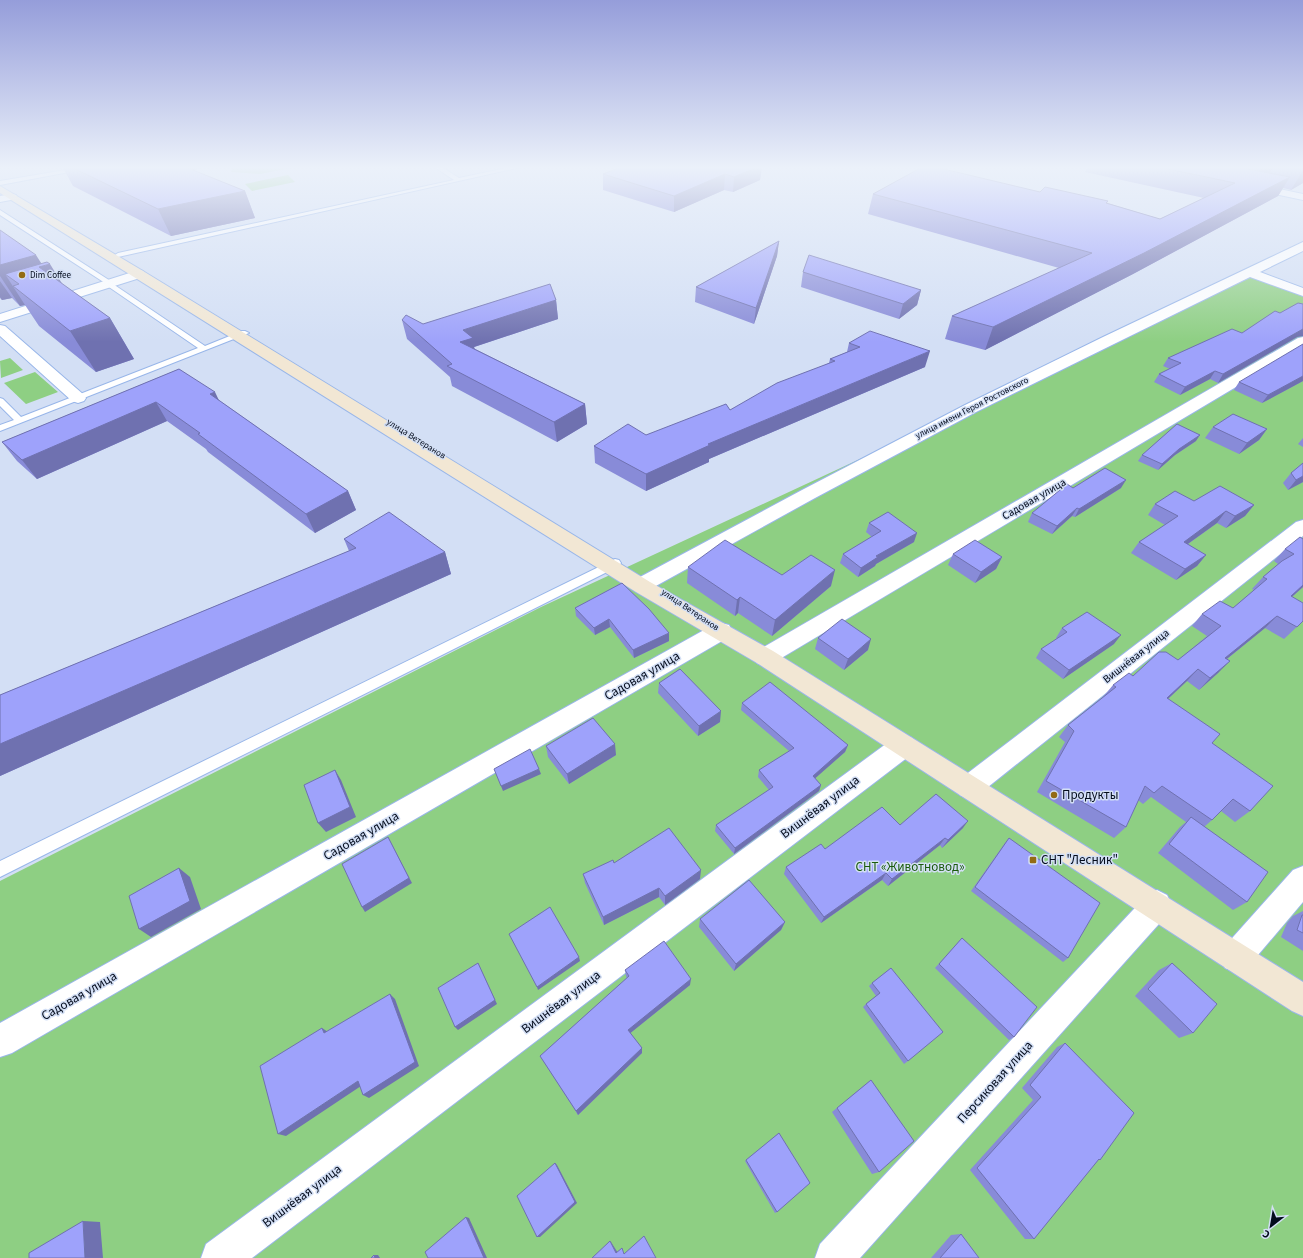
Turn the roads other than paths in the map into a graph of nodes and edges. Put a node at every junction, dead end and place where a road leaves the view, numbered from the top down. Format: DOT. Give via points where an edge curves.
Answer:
graph roads {
  1 [pos="20,225"];
  2 [pos="55,225"];
  3 [pos="68,225"];
  4 [pos="255,225"];
  5 [pos="1303,246"];
  6 [pos="118,255"];
  7 [pos="1250,273"];
  8 [pos="139,274"];
  9 [pos="109,283"];
  10 [pos="1303,292"];
  11 [pos="0,318"];
  12 [pos="0,329"];
  13 [pos="242,334"];
  14 [pos="1303,341"];
  15 [pos="204,349"];
  16 [pos="78,398"];
  17 [pos="0,401"];
  18 [pos="20,421"];
  19 [pos="0,428"];
  20 [pos="1303,526"];
  21 [pos="613,564"];
  22 [pos="647,582"];
  23 [pos="721,631"];
  24 [pos="765,658"];
  25 [pos="903,746"];
  26 [pos="969,786"];
  27 [pos="0,869"];
  28 [pos="1303,880"];
  29 [pos="1157,905"];
  30 [pos="1236,957"];
  31 [pos="1303,1000"];
  32 [pos="0,1041"];
  33 [pos="220,1258"];
  34 [pos="834,1258"];
  1 -- 9 [label="lane"];
  2 -- 8 [label="street, улица Ветеранов"];
  3 -- 6 [label="street, улица Ветеранов"];
  4 -- 6 [label="lane"];
  5 -- 7 [label="street, улица имени Героя Ростовского"];
  6 -- 13 [label="street, улица Ветеранов"];
  7 -- 10 [label="street"];
  7 -- 22 [label="street, улица имени Героя Ростовского" via="1080,354 845,473"];
  8 -- 9 [label="street"];
  8 -- 13 [label="street, улица Ветеранов"];
  9 -- 11 [label="street"];
  9 -- 15 [label="lane"];
  12 -- 16 [label="street"];
  13 -- 15 [label="lane"];
  13 -- 21 [label="street, улица Ветеранов"];
  14 -- 24 [label="street, Садовая улица"];
  15 -- 16 [label="lane"];
  16 -- 18 [label="lane"];
  17 -- 18 [label="lane"];
  18 -- 19 [label="lane"];
  20 -- 26 [label="street, Вишнёвая улица"];
  21 -- 22 [label="street, улица Ветеранов"];
  21 -- 23 [label="street, улица Ветеранов"];
  21 -- 27 [label="lane"];
  22 -- 23 [label="street, улица Ветеранов"];
  23 -- 24 [label="street"];
  23 -- 32 [label="street, Садовая улица"];
  24 -- 25 [label="street"];
  25 -- 26 [label="street"];
  25 -- 33 [label="street, Вишнёвая улица"];
  26 -- 29 [label="street"];
  28 -- 30 [label="street"];
  29 -- 30 [label="street"];
  29 -- 34 [label="street, Персиковая улица"];
  30 -- 31 [label="street"];
}
